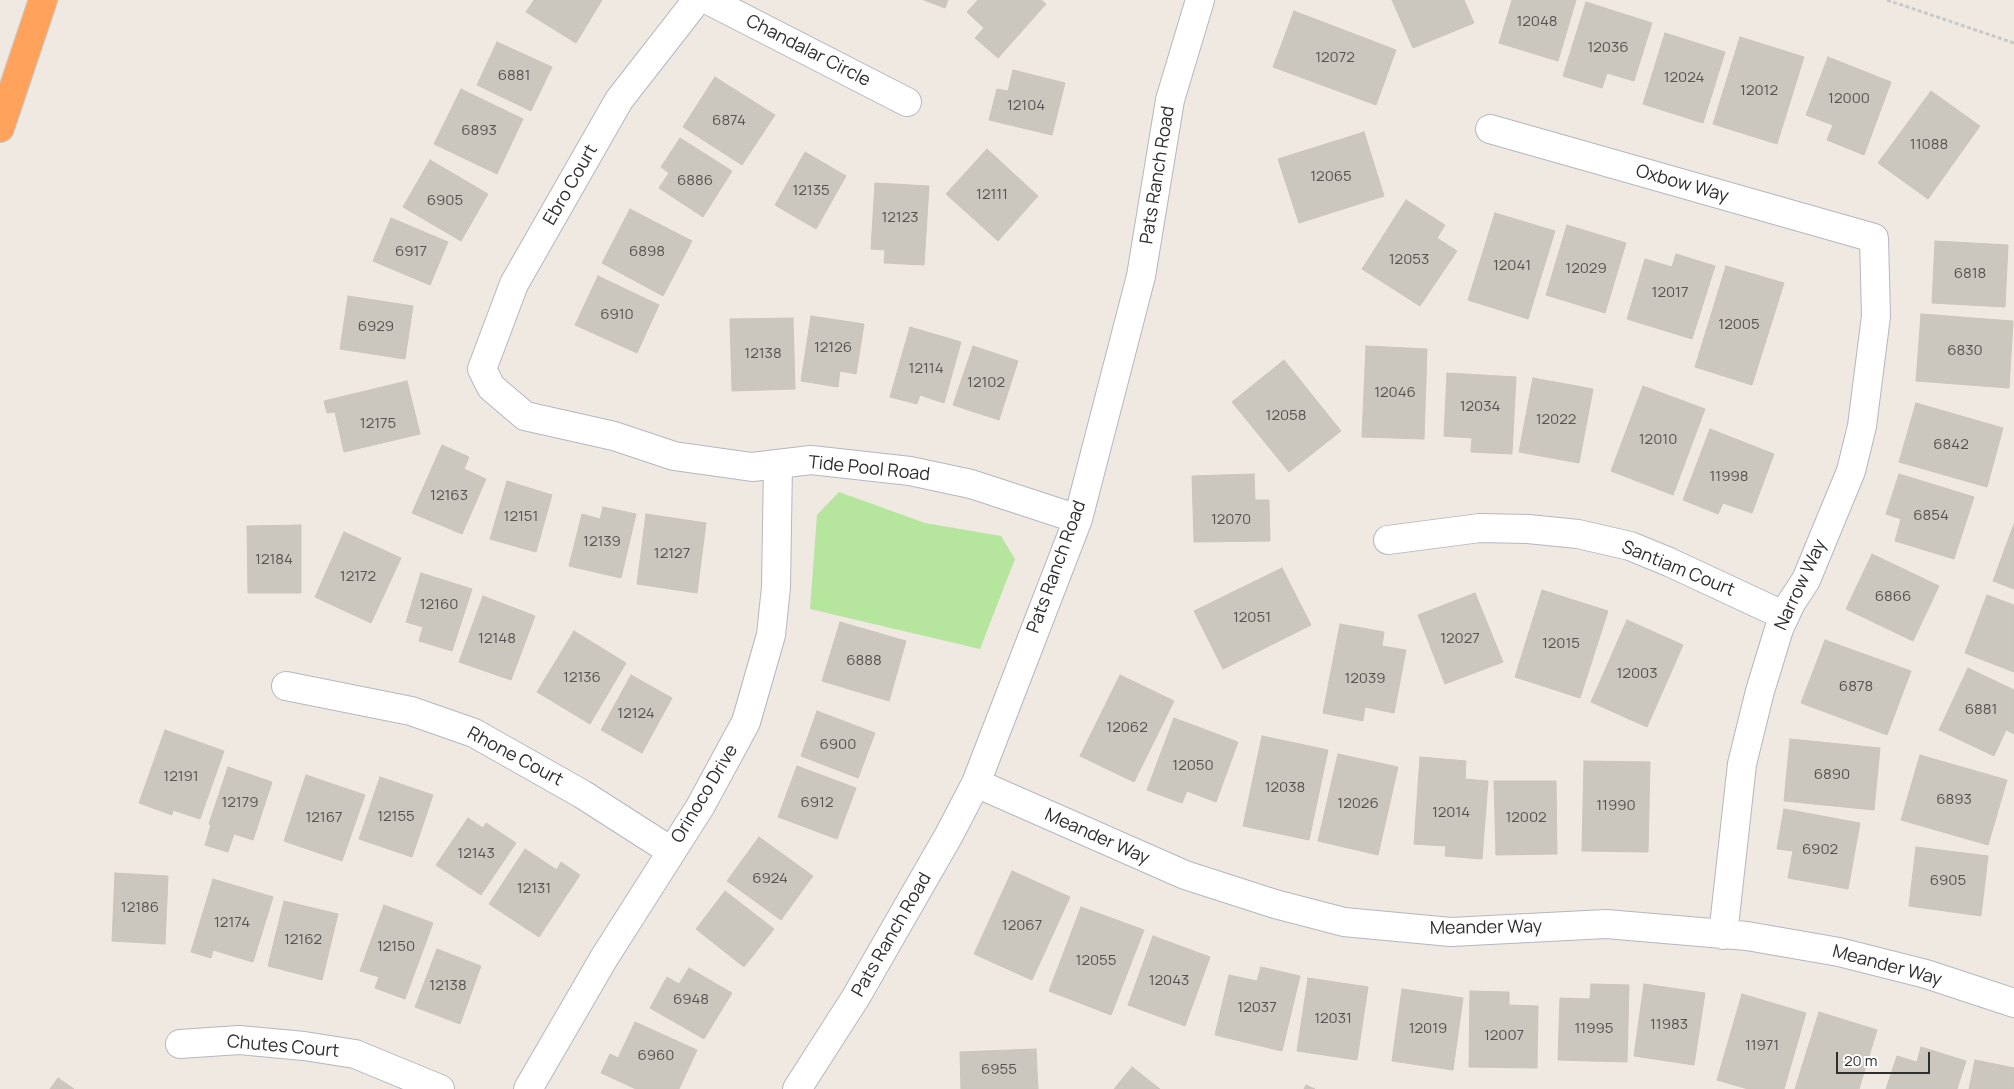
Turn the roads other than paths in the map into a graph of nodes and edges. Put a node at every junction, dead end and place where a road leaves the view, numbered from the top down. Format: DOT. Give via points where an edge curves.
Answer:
graph roads {
  1 [pos="28,0"];
  2 [pos="44,0"];
  3 [pos="697,0"];
  4 [pos="708,0"];
  5 [pos="1200,0"];
  6 [pos="908,102"];
  7 [pos="0,121"];
  8 [pos="0,128"];
  9 [pos="1490,130"];
  10 [pos="1874,238"];
  11 [pos="491,387"];
  12 [pos="778,464"];
  13 [pos="1078,519"];
  14 [pos="1388,540"];
  15 [pos="1785,616"];
  16 [pos="286,686"];
  17 [pos="976,783"];
  18 [pos="671,851"];
  19 [pos="1723,934"];
  20 [pos="2014,1003"];
  21 [pos="180,1044"];
  22 [pos="440,1089"];
  23 [pos="528,1089"];
  24 [pos="797,1089"];
  1 -- 7 [label="highway"];
  2 -- 8 [label="highway"];
  3 -- 11 [label="street, Ebro Court" via="619,100 514,284 482,369"];
  4 -- 6 [label="street, Chandalar Circle"];
  5 -- 13 [label="street, Pats Ranch Road" via="1170,100 1141,276"];
  9 -- 10 [label="street, Oxbow Way"];
  10 -- 15 [label="street, Narrow Way" via="1876,316 1862,426 1851,471 1822,545"];
  11 -- 12 [label="street, Tide Pool Road" via="525,416 614,436 674,456 752,467"];
  12 -- 13 [label="street, Tide Pool Road" via="811,460 910,470 971,484"];
  12 -- 18 [label="street, Orinoco Drive" via="776,587 771,635 760,675 746,722"];
  13 -- 17 [label="street, Pats Ranch Road"];
  14 -- 15 [label="street, Santiam Court" via="1480,528 1578,534 1630,546"];
  15 -- 19 [label="street, Narrow Way" via="1760,691 1742,764"];
  16 -- 18 [label="street, Rhone Court" via="411,711 474,733 582,794"];
  17 -- 19 [label="street, Meander Way" via="1185,875 1344,922 1451,932 1606,924"];
  17 -- 24 [label="street, Pats Ranch Road" via="861,988"];
  18 -- 23 [label="street, Orinoco Drive"];
  19 -- 20 [label="street, Meander Way" via="1839,952 1926,974"];
  21 -- 22 [label="street, Chutes Court" via="239,1040 321,1048 355,1054"];
}
